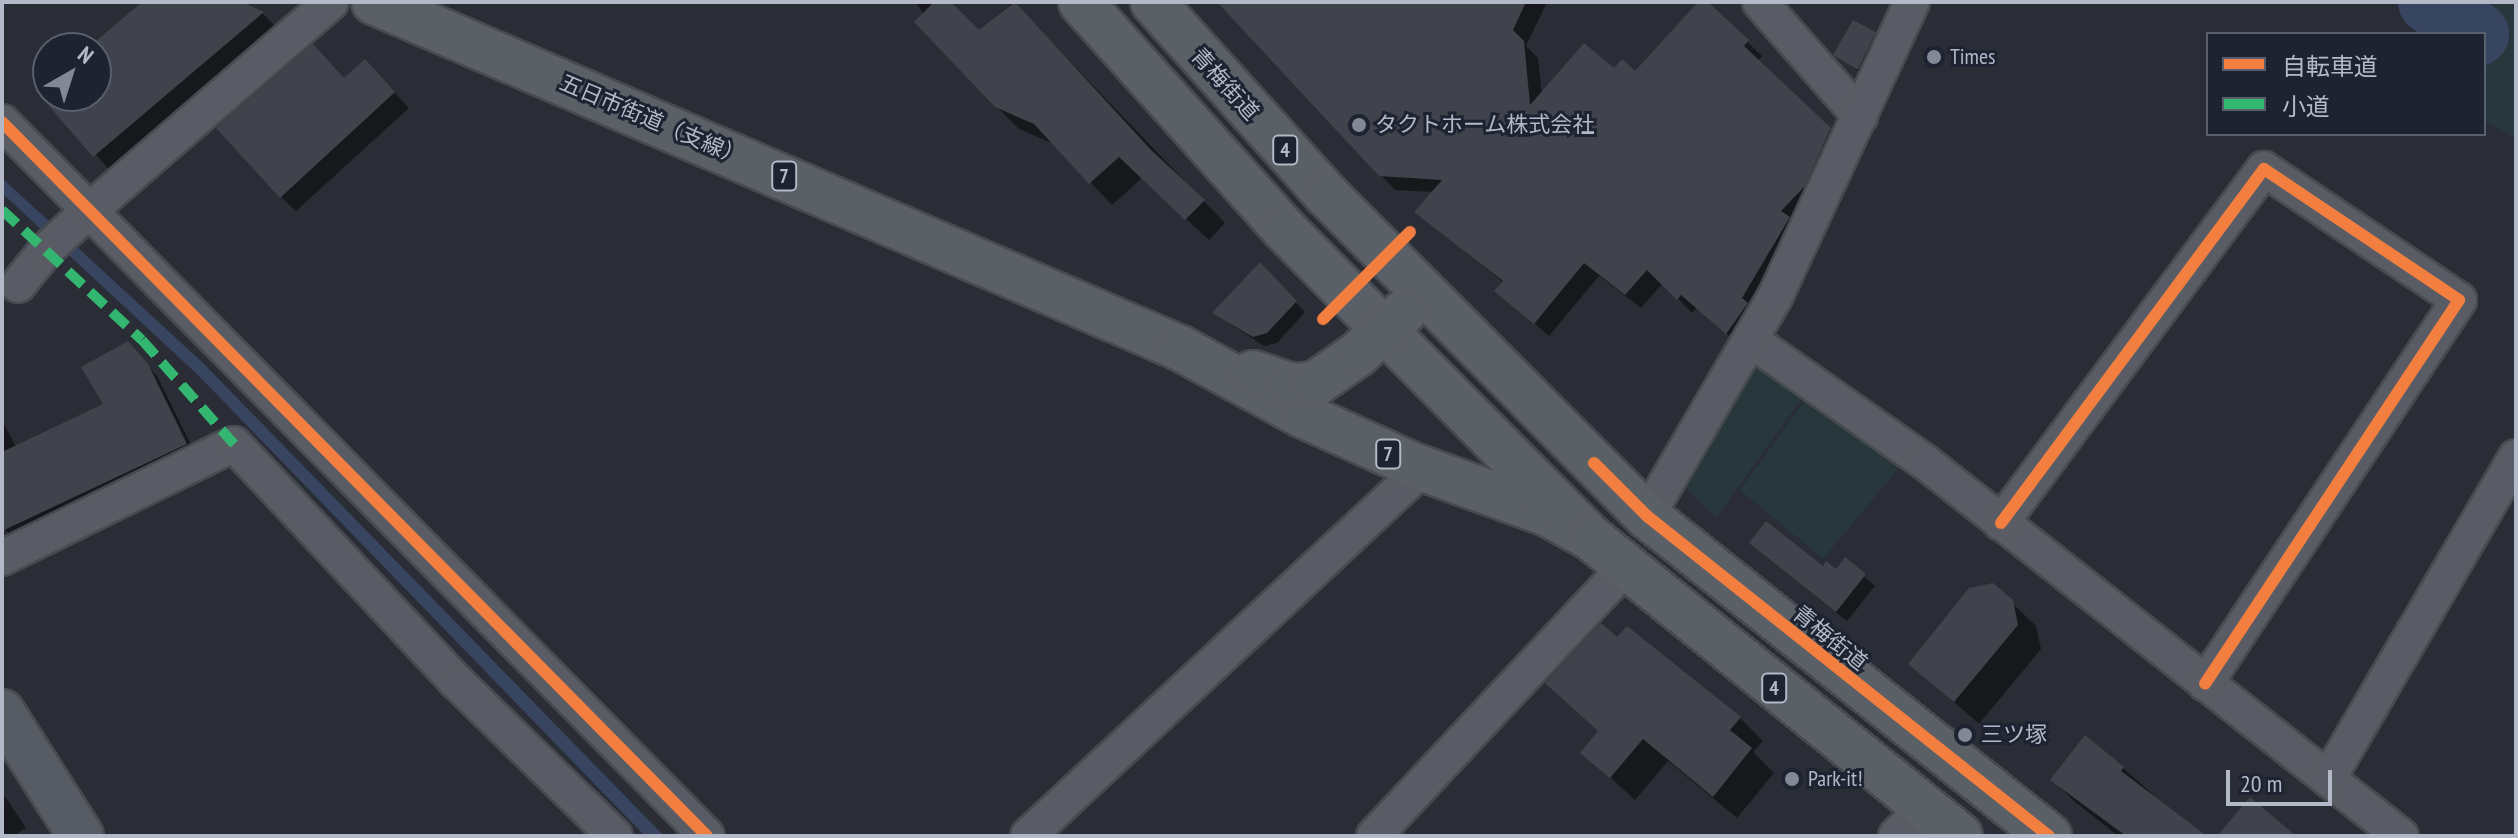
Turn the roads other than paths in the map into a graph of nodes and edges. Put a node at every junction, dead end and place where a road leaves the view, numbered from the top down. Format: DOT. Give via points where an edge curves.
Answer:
graph roads {
  1 [pos="331,2"];
  2 [pos="374,2"];
  3 [pos="1081,2"];
  4 [pos="1153,2"];
  5 [pos="1760,2"];
  6 [pos="1912,2"];
  7 [pos="1860,116"];
  8 [pos="2,122"];
  9 [pos="90,210"];
  10 [pos="18,285"];
  11 [pos="1423,293"];
  12 [pos="1384,332"];
  13 [pos="1752,341"];
  14 [pos="1193,354"];
  15 [pos="2516,457"];
  16 [pos="1415,466"];
  17 [pos="1647,516"];
  18 [pos="2001,523"];
  19 [pos="1591,538"];
  20 [pos="2,558"];
  21 [pos="1626,567"];
  22 [pos="2205,684"];
  23 [pos="2,712"];
  24 [pos="2328,779"];
  25 [pos="1910,822"];
  26 [pos="81,836"];
  27 [pos="615,836"];
  28 [pos="707,836"];
  29 [pos="1028,836"];
  30 [pos="1374,836"];
  31 [pos="1960,836"];
  32 [pos="2049,836"];
  33 [pos="2401,836"];
  1 -- 9 [label="street"];
  2 -- 14 [label="main road, 五日市街道（支線） / 7"];
  3 -- 12 [label="main road, 4" via="1187,125"];
  4 -- 11 [label="main road, 青梅街道 / 4" via="1315,183"];
  5 -- 7 [label="street"];
  6 -- 7 [label="street"];
  7 -- 13 [label="street"];
  8 -- 9 [label="street"];
  9 -- 10 [label="street" via="47,249"];
  9 -- 28 [label="street"];
  11 -- 12 [label="main road, 五日市街道（支線） / 7"];
  11 -- 17 [label="main road, 青梅街道 / 4"];
  12 -- 14 [label="main road, 五日市街道（支線） / 7" via="1335,373 1304,385 1292,386"];
  12 -- 19 [label="main road, 4"];
  13 -- 17 [label="street"];
  13 -- 18 [label="street" via="1925,462"];
  14 -- 16 [label="main road, 五日市街道（支線） / 7" via="1302,415"];
  15 -- 24 [label="street"];
  16 -- 19 [label="main road, 五日市街道（支線） / 7" via="1520,502"];
  16 -- 29 [label="street" via="1406,484"];
  17 -- 32 [label="main road, 青梅街道 / 4"];
  18 -- 22 [label="street"];
  18 -- 22 [label="street" via="2264,169 2459,300"];
  19 -- 21 [label="main road, 4"];
  20 -- 27 [label="street" via="234,444 456,681"];
  21 -- 25 [label="main road, 4"];
  21 -- 30 [label="street"];
  22 -- 24 [label="street"];
  23 -- 26 [label="street"];
  24 -- 33 [label="street"];
  25 -- 31 [label="main road, 4"];
}
